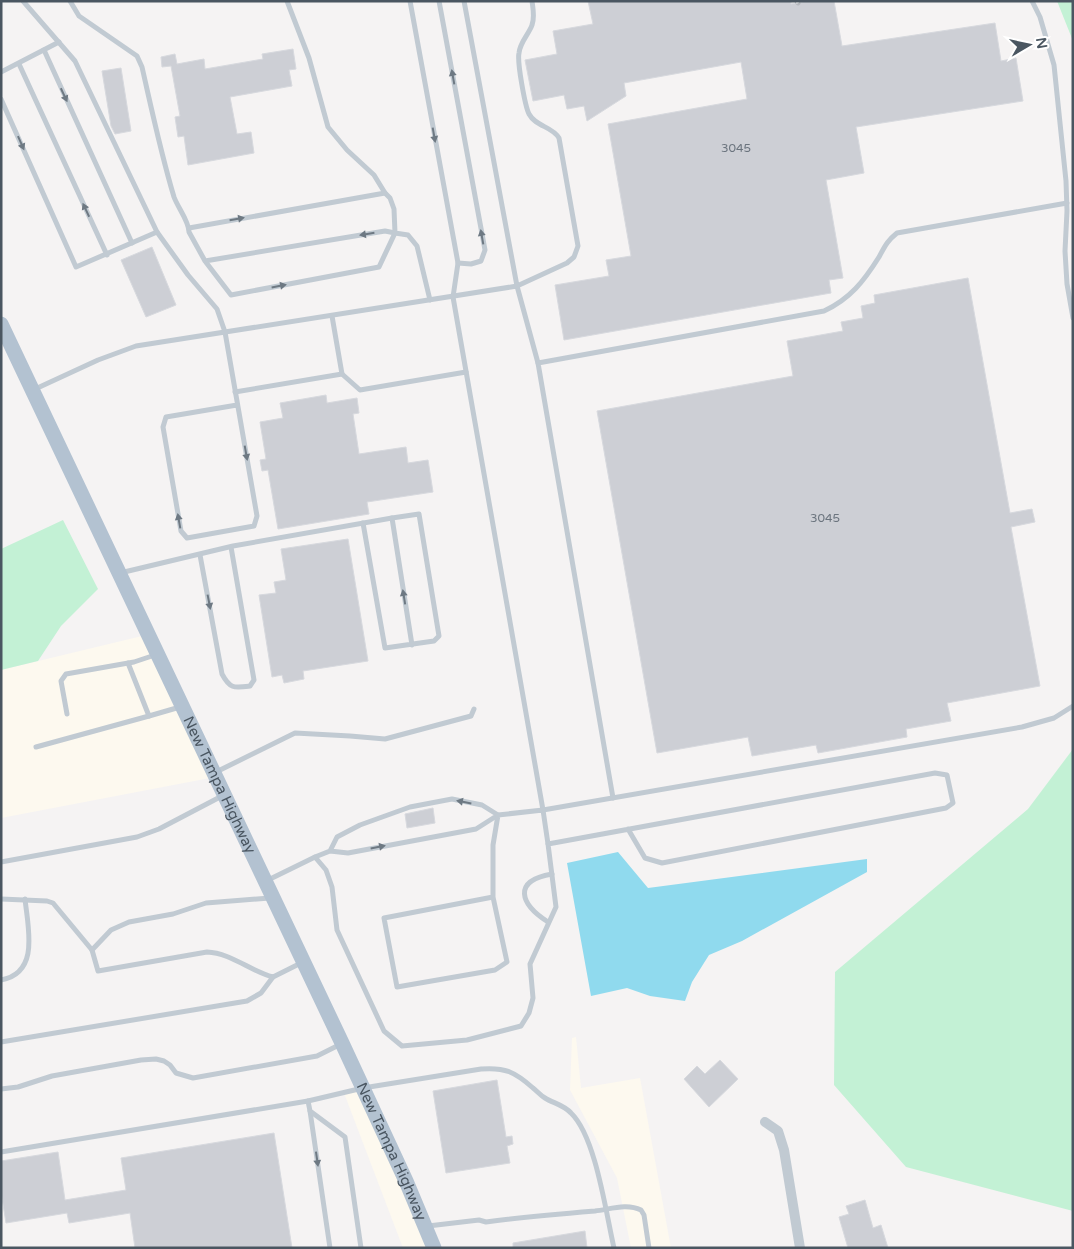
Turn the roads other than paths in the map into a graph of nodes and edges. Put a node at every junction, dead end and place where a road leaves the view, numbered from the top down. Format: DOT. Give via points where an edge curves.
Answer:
graph roads {
  1 [pos="23,1"];
  2 [pos="70,1"];
  3 [pos="287,1"];
  4 [pos="410,1"];
  5 [pos="439,1"];
  6 [pos="464,1"];
  7 [pos="532,1"];
  8 [pos="1032,1"];
  9 [pos="59,42"];
  10 [pos="44,50"];
  11 [pos="19,64"];
  12 [pos="1,72"];
  13 [pos="1,99"];
  14 [pos="385,193"];
  15 [pos="1067,203"];
  16 [pos="189,228"];
  17 [pos="157,232"];
  18 [pos="395,233"];
  19 [pos="132,243"];
  20 [pos="107,255"];
  21 [pos="205,261"];
  22 [pos="458,263"];
  23 [pos="517,286"];
  24 [pos="453,297"];
  25 [pos="430,300"];
  26 [pos="332,316"];
  27 [pos="1073,318"];
  28 [pos="1,324"];
  29 [pos="226,332"];
  30 [pos="538,363"];
  31 [pos="466,372"];
  32 [pos="342,374"];
  33 [pos="33,390"];
  34 [pos="235,392"];
  35 [pos="237,405"];
  36 [pos="392,518"];
  37 [pos="363,523"];
  38 [pos="231,546"];
  39 [pos="200,554"];
  40 [pos="119,573"];
  41 [pos="412,645"];
  42 [pos="158,654"];
  43 [pos="128,663"];
  44 [pos="182,706"];
  45 [pos="1073,706"];
  46 [pos="474,709"];
  47 [pos="67,714"];
  48 [pos="148,716"];
  49 [pos="36,747"];
  50 [pos="214,773"];
  51 [pos="224,794"];
  52 [pos="613,798"];
  53 [pos="543,810"];
  54 [pos="498,815"];
  55 [pos="628,829"];
  56 [pos="548,844"];
  57 [pos="330,851"];
  58 [pos="315,857"];
  59 [pos="1,862"];
  60 [pos="552,874"];
  61 [pos="266,881"];
  62 [pos="493,897"];
  63 [pos="273,898"];
  64 [pos="1,899"];
  65 [pos="25,900"];
  66 [pos="548,922"];
  67 [pos="92,950"];
  68 [pos="304,962"];
  69 [pos="273,977"];
  70 [pos="1,980"];
  71 [pos="1,1042"];
  72 [pos="342,1043"];
  73 [pos="363,1088"];
  74 [pos="1,1089"];
  75 [pos="308,1101"];
  76 [pos="310,1111"];
  77 [pos="765,1122"];
  78 [pos="1,1152"];
  79 [pos="606,1210"];
  80 [pos="425,1226"];
  81 [pos="330,1248"];
  82 [pos="361,1248"];
  83 [pos="434,1248"];
  84 [pos="614,1248"];
  85 [pos="649,1248"];
  86 [pos="800,1248"];
  1 -- 9 [label="lane"];
  2 -- 16 [label="lane" via="80,16 137,56 177,207"];
  3 -- 14 [label="lane" via="309,58 328,127 374,175"];
  4 -- 22 [label="lane, one-way"];
  22 -- 5 [label="lane, one-way" via="481,261 485,250"];
  6 -- 23 [label="lane"];
  7 -- 23 [label="lane" via="532,25 518,54 526,107 537,123 556,132 559,138 578,246 574,257 567,263"];
  8 -- 15 [label="lane" via="1054,65"];
  9 -- 10 [label="lane"];
  9 -- 17 [label="lane" via="75,61"];
  10 -- 11 [label="lane"];
  10 -- 19 [label="lane, one-way"];
  11 -- 12 [label="lane"];
  20 -- 11 [label="lane, one-way"];
  13 -- 20 [label="lane, one-way" via="76,267"];
  16 -- 14 [label="lane, one-way"];
  14 -- 18 [label="lane" via="394,209"];
  15 -- 27 [label="lane" via="1065,251"];
  15 -- 30 [label="lane" via="897,233 886,242 854,291 824,312"];
  16 -- 21 [label="lane"];
  17 -- 19 [label="lane"];
  17 -- 29 [label="lane" via="217,309"];
  18 -- 21 [label="lane, one-way" via="385,231"];
  21 -- 18 [label="lane, one-way" via="231,295 379,267"];
  18 -- 25 [label="lane" via="408,235 417,246"];
  19 -- 20 [label="lane"];
  22 -- 24 [label="lane"];
  23 -- 24 [label="lane"];
  23 -- 30 [label="lane"];
  24 -- 25 [label="lane"];
  24 -- 31 [label="lane"];
  25 -- 26 [label="lane"];
  26 -- 29 [label="lane"];
  26 -- 32 [label="lane"];
  28 -- 33 [label="main road, New Tampa Highway"];
  29 -- 33 [label="lane" via="124,349"];
  29 -- 34 [label="lane"];
  30 -- 52 [label="lane"];
  31 -- 32 [label="lane" via="360,390"];
  31 -- 53 [label="lane"];
  32 -- 34 [label="lane"];
  33 -- 40 [label="main road, New Tampa Highway"];
  34 -- 35 [label="lane"];
  35 -- 35 [label="lane, one-way" via="257,516 254,526 187,538 181,530 163,427 166,417"];
  36 -- 37 [label="lane"];
  41 -- 36 [label="lane, one-way"];
  36 -- 41 [label="lane" via="419,514 439,636 434,642"];
  37 -- 38 [label="lane"];
  37 -- 41 [label="lane" via="385,648"];
  38 -- 39 [label="lane"];
  39 -- 38 [label="lane, one-way" via="222,674 227,684 234,688 250,686 254,680"];
  39 -- 40 [label="lane"];
  40 -- 42 [label="main road, New Tampa Highway"];
  42 -- 43 [label="lane"];
  42 -- 44 [label="main road, New Tampa Highway"];
  43 -- 47 [label="lane" via="66,674 61,681"];
  43 -- 48 [label="lane"];
  44 -- 48 [label="lane"];
  44 -- 50 [label="main road, New Tampa Highway"];
  45 -- 52 [label="lane" via="1054,718 1022,728"];
  46 -- 50 [label="lane" via="471,716 385,739 295,733"];
  48 -- 49 [label="lane"];
  50 -- 51 [label="main road, New Tampa Highway"];
  51 -- 59 [label="lane" via="159,829 137,837"];
  51 -- 61 [label="main road, New Tampa Highway"];
  52 -- 53 [label="lane"];
  53 -- 54 [label="lane"];
  53 -- 56 [label="lane"];
  57 -- 54 [label="lane, one-way" via="348,853 476,829"];
  54 -- 57 [label="lane, one-way" via="482,805 452,800 410,807 337,837"];
  54 -- 62 [label="lane" via="493,845"];
  55 -- 55 [label="lane" via="935,773 947,775 953,803 946,808 662,862 645,858"];
  55 -- 56 [label="lane"];
  56 -- 60 [label="lane"];
  57 -- 58 [label="lane"];
  58 -- 61 [label="lane"];
  58 -- 66 [label="lane" via="326,870 332,886 337,930 384,1030 402,1046 466,1040 521,1026 533,998 530,964"];
  60 -- 66 [label="lane" via="556,907"];
  60 -- 66 [label="lane" via="533,878 528,882 525,894 530,908"];
  61 -- 63 [label="main road, New Tampa Highway"];
  62 -- 62 [label="lane" via="507,962 495,970 398,987 384,918"];
  63 -- 67 [label="lane" via="206,903 173,914 129,922 111,930"];
  63 -- 68 [label="main road, New Tampa Highway"];
  64 -- 65 [label="lane"];
  65 -- 67 [label="lane" via="53,903"];
  65 -- 70 [label="lane" via="28,959 18,974"];
  67 -- 69 [label="lane" via="98,971 207,952 223,955"];
  68 -- 69 [label="lane"];
  68 -- 72 [label="main road, New Tampa Highway"];
  69 -- 71 [label="lane" via="261,993 247,1001"];
  72 -- 73 [label="main road, New Tampa Highway"];
  72 -- 74 [label="lane" via="317,1056 194,1078 176,1072 164,1060 156,1059 52,1076"];
  73 -- 75 [label="lane"];
  73 -- 79 [label="lane" via="481,1069 498,1068 514,1074 545,1098 572,1113 592,1151"];
  73 -- 80 [label="main road, New Tampa Highway"];
  75 -- 76 [label="lane"];
  75 -- 78 [label="lane"];
  76 -- 81 [label="lane, one-way"];
  76 -- 82 [label="lane" via="345,1137"];
  77 -- 86 [label="street" via="778,1131 784,1150"];
  79 -- 80 [label="lane"];
  79 -- 84 [label="lane"];
  79 -- 85 [label="lane" via="631,1206 642,1210"];
  80 -- 83 [label="main road, New Tampa Highway"];
}
